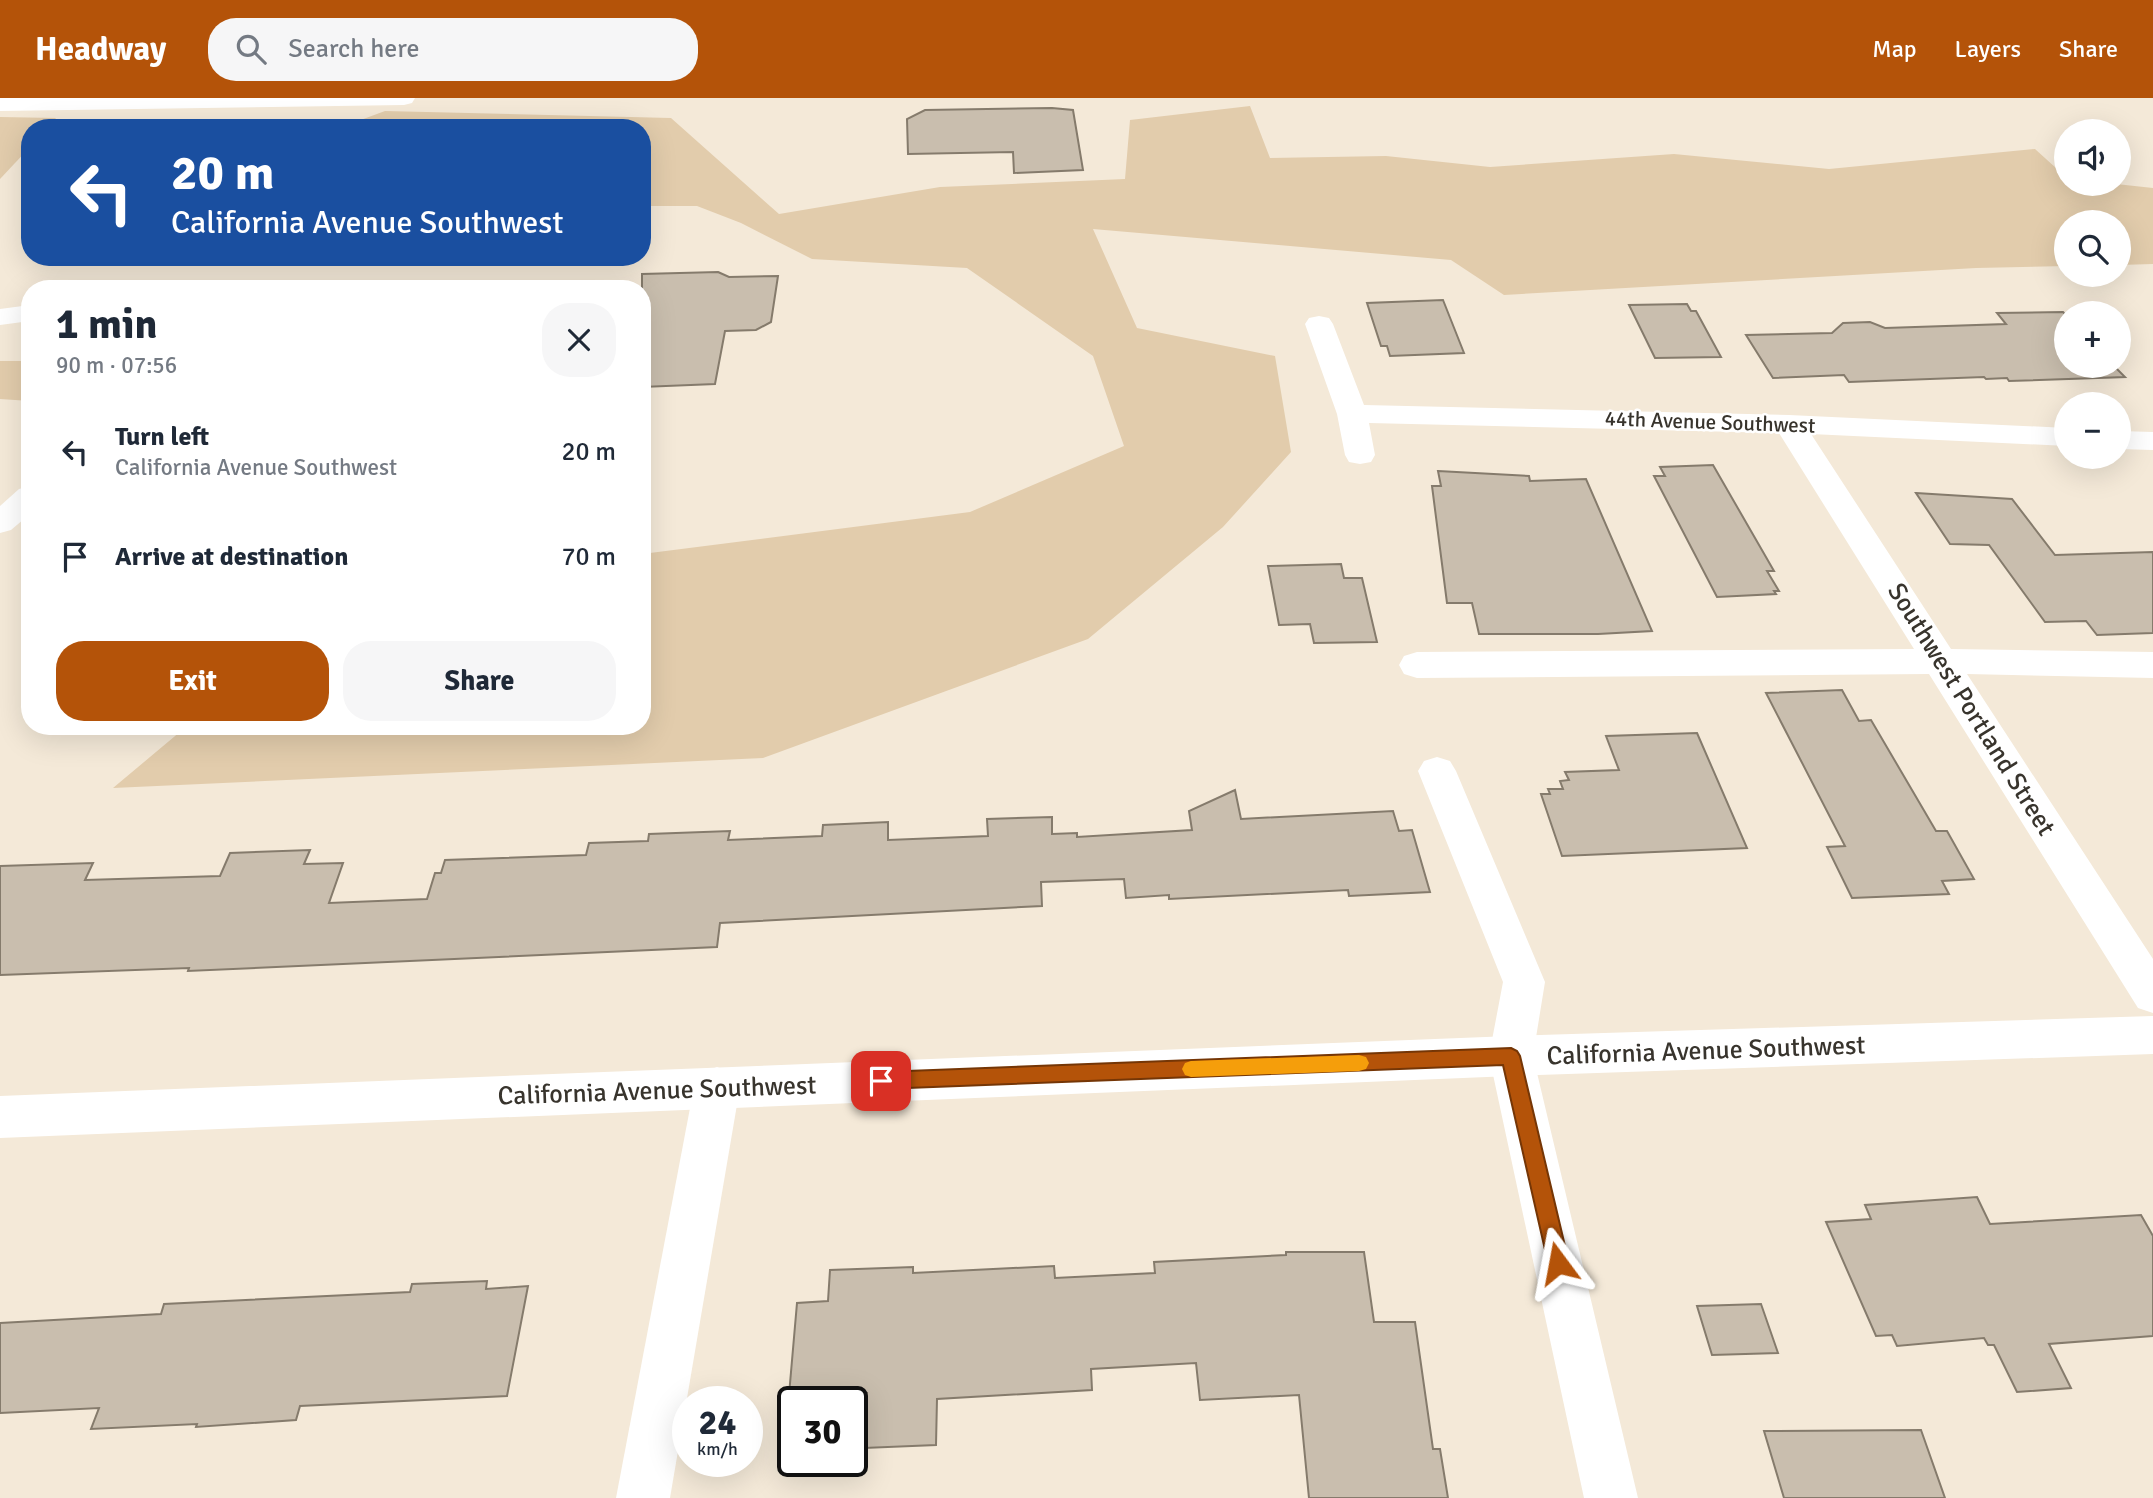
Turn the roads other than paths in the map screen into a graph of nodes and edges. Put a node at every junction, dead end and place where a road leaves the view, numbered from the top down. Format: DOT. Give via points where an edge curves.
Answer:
graph roads {
  1 [pos="404,98"];
  2 [pos="0,104"];
  3 [pos="21,314"];
  4 [pos="0,317"];
  5 [pos="1319,324"];
  6 [pos="0,333"];
  7 [pos="21,335"];
  8 [pos="1352,414"];
  9 [pos="1789,424"];
  10 [pos="2054,436"];
  11 [pos="2131,440"];
  12 [pos="2153,441"];
  13 [pos="1360,455"];
  14 [pos="1942,661"];
  15 [pos="1417,665"];
  16 [pos="2153,665"];
  17 [pos="1437,771"];
  18 [pos="2153,995"];
  19 [pos="2153,1035"];
  20 [pos="1511,1056"];
  21 [pos="717,1087"];
  22 [pos="0,1117"];
  23 [pos="643,1498"];
  24 [pos="1611,1498"];
  1 -- 2 [label="street"];
  3 -- 4 [label="street"];
  5 -- 8 [label="street"];
  6 -- 7 [label="street"];
  8 -- 9 [label="street, 44th Avenue Southwest"];
  8 -- 13 [label="street"];
  9 -- 10 [label="street, 44th Avenue Southwest"];
  9 -- 14 [label="street, Southwest Portland Street"];
  11 -- 12 [label="street"];
  14 -- 15 [label="street"];
  14 -- 16 [label="street"];
  14 -- 18 [label="street, Southwest Portland Street"];
  17 -- 20 [label="street" via="1524,982"];
  19 -- 20 [label="street, California Avenue Southwest"];
  20 -- 21 [label="street, California Avenue Southwest"];
  20 -- 24 [label="street"];
  21 -- 22 [label="street, California Avenue Southwest"];
  21 -- 23 [label="street"];
}
